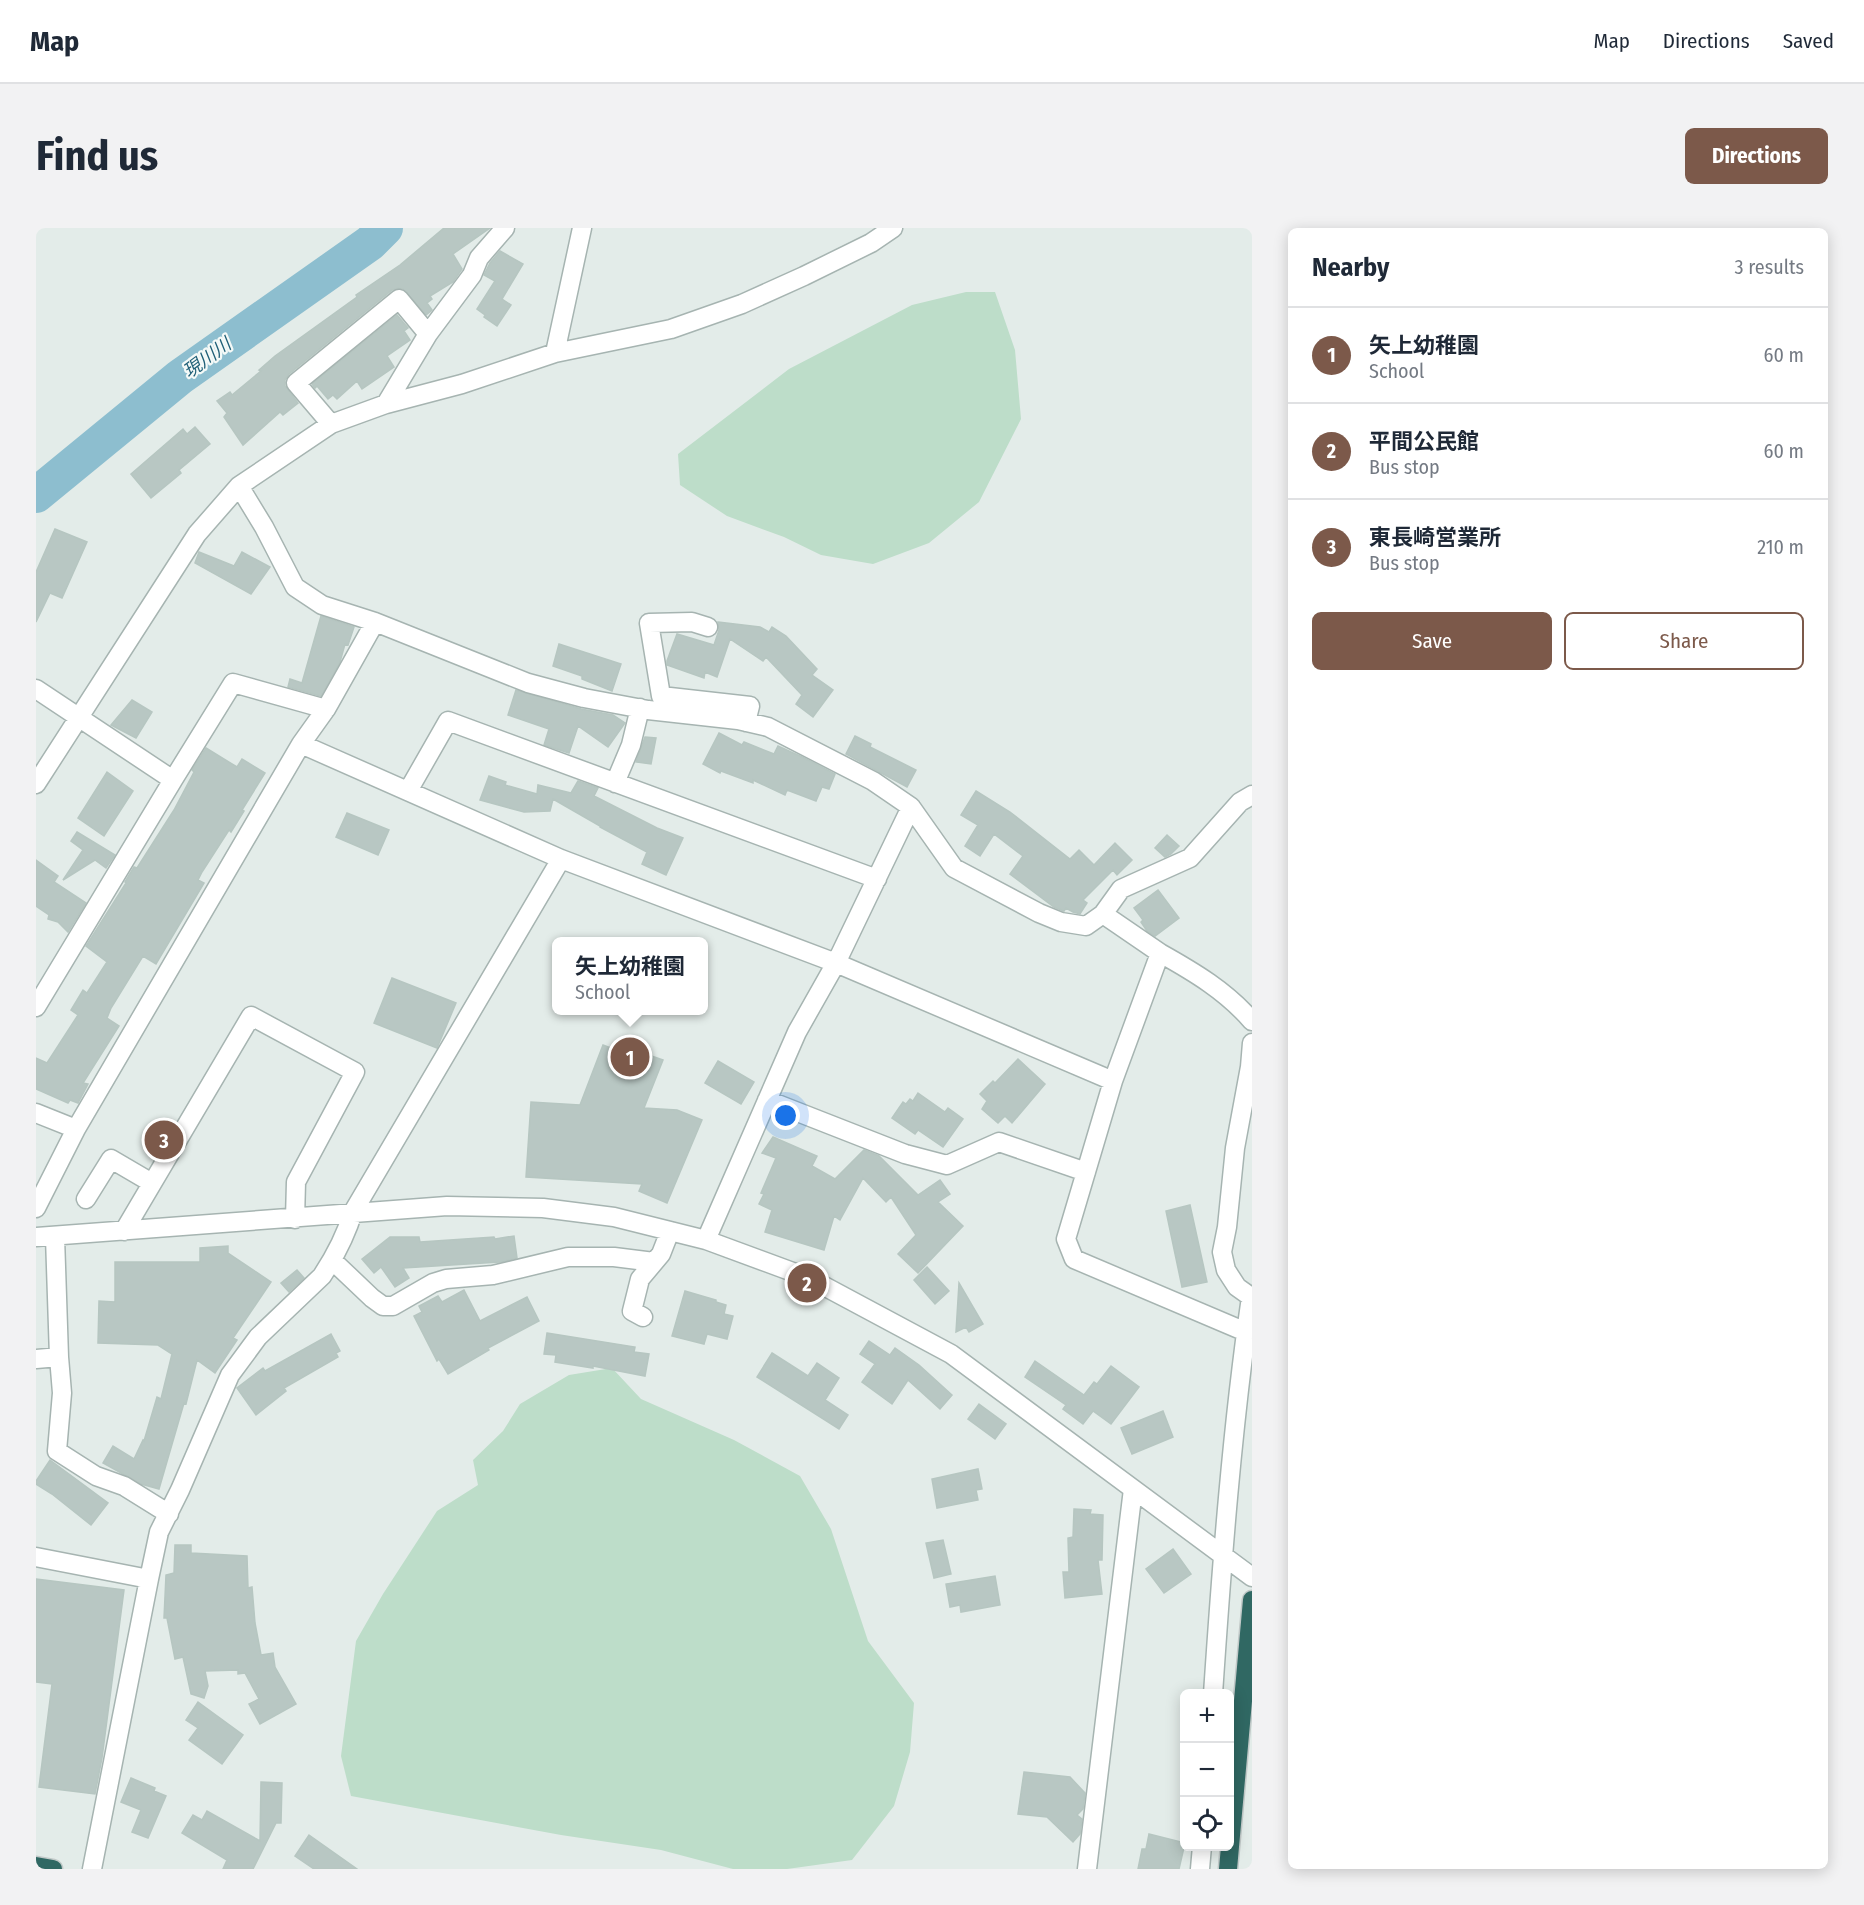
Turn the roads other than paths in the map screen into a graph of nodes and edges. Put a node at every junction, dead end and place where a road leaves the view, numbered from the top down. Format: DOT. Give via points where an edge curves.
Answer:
graph roads {
  1 [pos="505,228"];
  2 [pos="582,228"];
  3 [pos="893,228"];
  4 [pos="428,334"];
  5 [pos="555,353"];
  6 [pos="386,404"];
  7 [pos="331,424"];
  8 [pos="239,486"];
  9 [pos="375,622"];
  10 [pos="708,627"];
  11 [pos="36,689"];
  12 [pos="640,708"];
  13 [pos="326,709"];
  14 [pos="80,717"];
  15 [pos="746,723"];
  16 [pos="301,744"];
  17 [pos="173,780"];
  18 [pos="615,783"];
  19 [pos="36,784"];
  20 [pos="408,791"];
  21 [pos="1252,795"];
  22 [pos="911,807"];
  23 [pos="561,859"];
  24 [pos="877,879"];
  25 [pos="1103,914"];
  26 [pos="1160,952"];
  27 [pos="836,963"];
  28 [pos="36,1007"];
  29 [pos="1252,1021"];
  30 [pos="1252,1043"];
  31 [pos="1113,1081"];
  32 [pos="767,1100"];
  33 [pos="36,1113"];
  34 [pos="76,1129"];
  35 [pos="1086,1172"];
  36 [pos="152,1183"];
  37 [pos="86,1199"];
  38 [pos="36,1208"];
  39 [pos="353,1212"];
  40 [pos="294,1219"];
  41 [pos="670,1230"];
  42 [pos="124,1231"];
  43 [pos="36,1237"];
  44 [pos="55,1237"];
  45 [pos="706,1240"];
  46 [pos="332,1260"];
  47 [pos="654,1262"];
  48 [pos="643,1317"];
  49 [pos="1247,1337"];
  50 [pos="59,1357"];
  51 [pos="36,1359"];
  52 [pos="1133,1490"];
  53 [pos="169,1514"];
  54 [pos="1223,1556"];
  55 [pos="36,1557"];
  56 [pos="1252,1577"];
  57 [pos="149,1579"];
  58 [pos="1252,1600"];
  59 [pos="1213,1689"];
  60 [pos="1202,1851"];
  61 [pos="36,1866"];
  62 [pos="53,1869"];
  63 [pos="93,1869"];
  64 [pos="1087,1869"];
  65 [pos="1200,1869"];
  66 [pos="1228,1869"];
  1 -- 4 [label="street" via="478,258 471,275"];
  2 -- 5 [label="street"];
  3 -- 5 [label="street" via="872,243 741,304 671,329"];
  4 -- 6 [label="street"];
  4 -- 7 [label="street" via="399,299 296,382"];
  5 -- 6 [label="street"];
  6 -- 7 [label="street"];
  7 -- 8 [label="street"];
  8 -- 9 [label="street" via="296,587 322,605"];
  8 -- 14 [label="street" via="197,534"];
  9 -- 12 [label="street" via="528,683"];
  9 -- 13 [label="street"];
  10 -- 15 [label="street" via="692,622 649,623 661,696 750,706"];
  11 -- 14 [label="street"];
  12 -- 15 [label="street"];
  12 -- 18 [label="street" via="631,745"];
  13 -- 16 [label="street"];
  13 -- 17 [label="street" via="233,683"];
  14 -- 17 [label="street"];
  14 -- 19 [label="street"];
  15 -- 22 [label="street" via="768,727 873,781"];
  16 -- 20 [label="street"];
  16 -- 34 [label="street"];
  17 -- 28 [label="street"];
  18 -- 20 [label="street" via="448,721"];
  18 -- 24 [label="street"];
  20 -- 23 [label="street"];
  21 -- 25 [label="street" via="1240,802 1190,858 1121,889"];
  22 -- 24 [label="street"];
  22 -- 25 [label="street" via="954,868 1061,922 1086,926"];
  23 -- 27 [label="street"];
  23 -- 39 [label="street"];
  24 -- 27 [label="street"];
  25 -- 26 [label="street"];
  26 -- 29 [label="street" via="1200,975"];
  26 -- 31 [label="street"];
  27 -- 31 [label="street"];
  27 -- 32 [label="street" via="797,1032"];
  30 -- 49 [label="street" via="1222,1252 1226,1270 1251,1297"];
  31 -- 35 [label="street"];
  32 -- 35 [label="street" via="905,1154 947,1166 999,1142"];
  32 -- 45 [label="street"];
  33 -- 34 [label="street"];
  34 -- 38 [label="street"];
  35 -- 49 [label="street" via="1066,1239 1074,1259"];
  36 -- 37 [label="street" via="111,1159"];
  36 -- 40 [label="street" via="250,1016 355,1072 296,1182"];
  36 -- 42 [label="street"];
  39 -- 40 [label="street"];
  39 -- 41 [label="street" via="447,1206 543,1208 614,1217"];
  39 -- 46 [label="street"];
  40 -- 42 [label="street"];
  41 -- 45 [label="street"];
  41 -- 47 [label="street"];
  42 -- 44 [label="street"];
  43 -- 44 [label="street"];
  44 -- 50 [label="street"];
  45 -- 52 [label="street" via="809,1278 951,1354"];
  46 -- 47 [label="street" via="383,1306 393,1306 446,1279 494,1275 568,1257"];
  46 -- 53 [label="street" via="322,1276 258,1337 230,1375"];
  47 -- 48 [label="street" via="640,1279 632,1311"];
  49 -- 54 [label="street"];
  50 -- 51 [label="street"];
  50 -- 53 [label="street" via="62,1393 57,1451"];
  52 -- 54 [label="street"];
  52 -- 64 [label="street"];
  53 -- 57 [label="street" via="159,1532"];
  54 -- 56 [label="street"];
  54 -- 59 [label="street"];
  55 -- 57 [label="street"];
  57 -- 63 [label="street"];
  58 -- 66 [label="highway"];
  60 -- 65 [label="street"];
  61 -- 62 [label="highway"];
}
